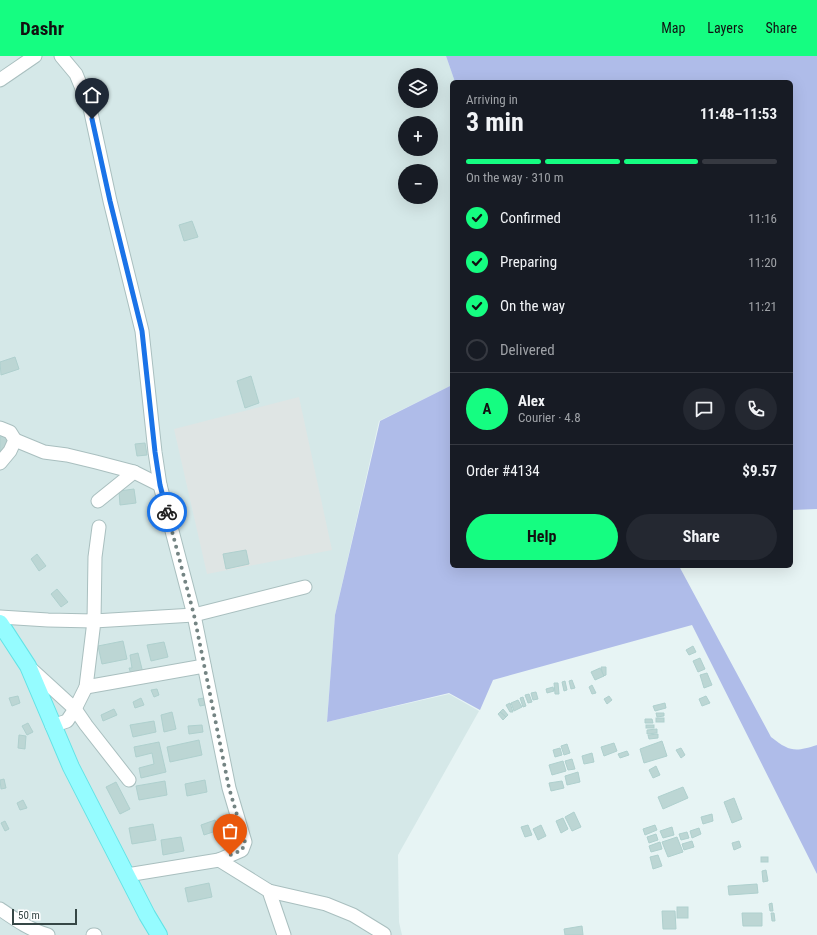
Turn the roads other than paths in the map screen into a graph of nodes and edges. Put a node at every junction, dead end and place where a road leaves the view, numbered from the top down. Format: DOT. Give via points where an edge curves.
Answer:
graph roads {
  1 [pos="35,56"];
  2 [pos="60,56"];
  3 [pos="0,80"];
  4 [pos="0,428"];
  5 [pos="15,440"];
  6 [pos="0,463"];
  7 [pos="134,472"];
  8 [pos="160,485"];
  9 [pos="98,501"];
  10 [pos="98,527"];
  11 [pos="305,587"];
  12 [pos="194,615"];
  13 [pos="0,617"];
  14 [pos="94,620"];
  15 [pos="0,623"];
  16 [pos="28,666"];
  17 [pos="204,666"];
  18 [pos="86,687"];
  19 [pos="75,709"];
  20 [pos="52,726"];
  21 [pos="129,780"];
  22 [pos="219,860"];
  23 [pos="127,875"];
  24 [pos="269,891"];
  25 [pos="0,909"];
  26 [pos="48,935"];
  27 [pos="159,935"];
  28 [pos="284,935"];
  29 [pos="382,935"];
  1 -- 3 [label="street"];
  2 -- 8 [label="street" via="76,74 90,108 142,331"];
  4 -- 5 [label="street" via="10,432"];
  5 -- 6 [label="street"];
  5 -- 7 [label="street" via="44,452 67,455"];
  7 -- 8 [label="street"];
  7 -- 9 [label="street"];
  8 -- 12 [label="street"];
  10 -- 14 [label="street"];
  11 -- 12 [label="street"];
  12 -- 14 [label="street"];
  12 -- 17 [label="street"];
  13 -- 14 [label="street"];
  14 -- 18 [label="street"];
  15 -- 16 [label="main road"];
  16 -- 19 [label="street"];
  16 -- 20 [label="main road"];
  17 -- 18 [label="street"];
  17 -- 22 [label="street" via="229,788 245,842 242,850"];
  18 -- 19 [label="street"];
  19 -- 20 [label="street" via="67,721"];
  19 -- 21 [label="street"];
  20 -- 23 [label="main road"];
  22 -- 23 [label="street"];
  22 -- 24 [label="street"];
  23 -- 27 [label="main road"];
  24 -- 28 [label="street"];
  24 -- 29 [label="street" via="326,904 353,915 384,934"];
  25 -- 26 [label="street" via="25,926"];
}
